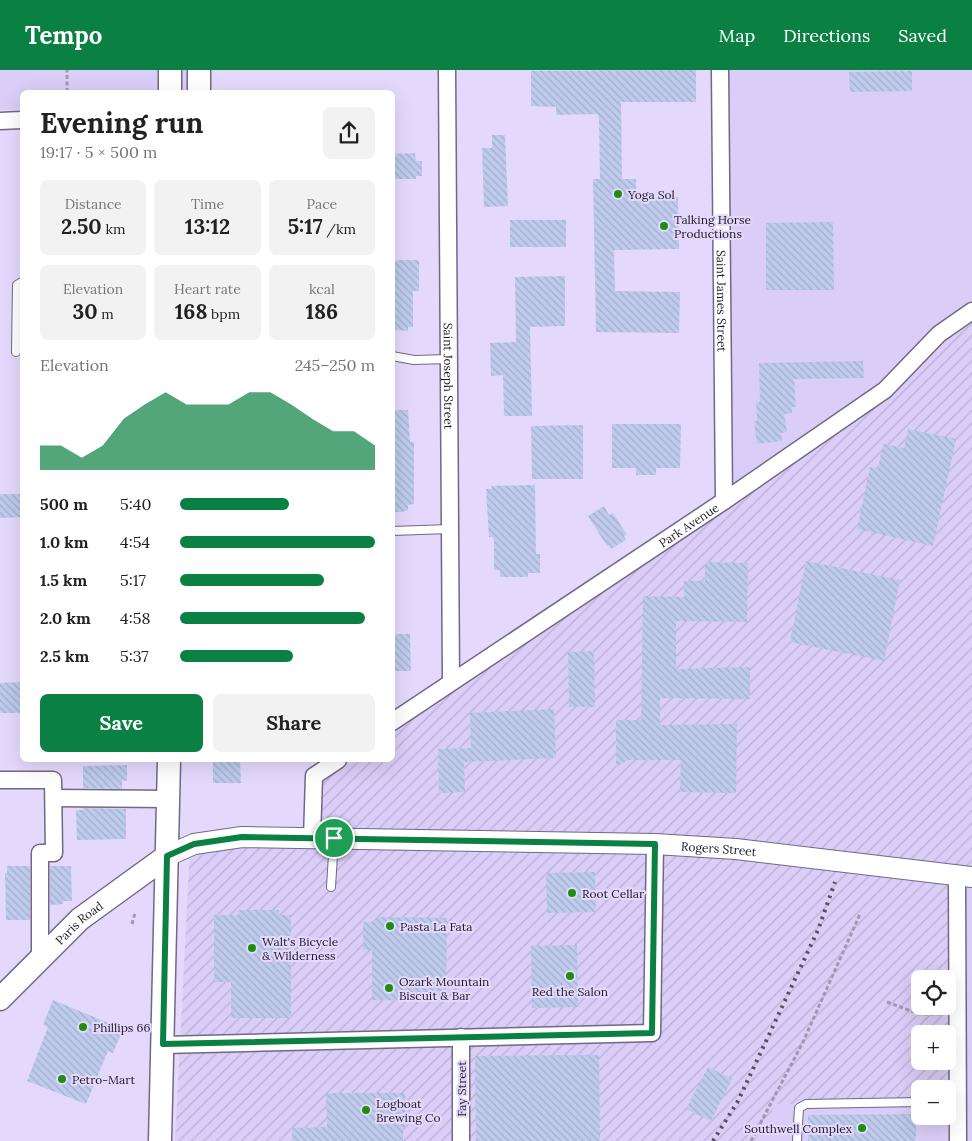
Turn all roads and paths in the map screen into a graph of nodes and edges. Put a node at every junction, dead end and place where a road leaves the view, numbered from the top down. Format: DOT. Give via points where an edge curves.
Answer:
graph roads {
  1 [pos="67,70"];
  2 [pos="170,70"];
  3 [pos="199,70"];
  4 [pos="447,70"];
  5 [pos="720,70"];
  6 [pos="67,90"];
  7 [pos="170,90"];
  8 [pos="199,90"];
  9 [pos="20,120"];
  10 [pos="0,121"];
  11 [pos="20,283"];
  12 [pos="972,311"];
  13 [pos="16,352"];
  14 [pos="395,357"];
  15 [pos="449,359"];
  16 [pos="724,502"];
  17 [pos="450,529"];
  18 [pos="395,531"];
  19 [pos="451,682"];
  20 [pos="395,720"];
  21 [pos="169,762"];
  22 [pos="335,762"];
  23 [pos="0,780"];
  24 [pos="54,798"];
  25 [pos="168,799"];
  26 [pos="312,838"];
  27 [pos="334,838"];
  28 [pos="655,844"];
  29 [pos="167,856"];
  30 [pos="964,876"];
  31 [pos="331,887"];
  32 [pos="134,913"];
  33 [pos="860,914"];
  34 [pos="132,924"];
  35 [pos="40,959"];
  36 [pos="0,999"];
  37 [pos="887,1002"];
  38 [pos="911,1011"];
  39 [pos="461,1037"];
  40 [pos="163,1044"];
  41 [pos="954,1080"];
  42 [pos="911,1102"];
  43 [pos="956,1125"];
  44 [pos="160,1141"];
  45 [pos="462,1141"];
  46 [pos="751,1141"];
  47 [pos="797,1141"];
  48 [pos="958,1141"];
  1 -- 6 [label="path"];
  2 -- 7 [label="main road"];
  3 -- 8 [label="main road"];
  4 -- 15 [label="street, Saint Joseph Street"];
  5 -- 16 [label="street, Saint James Street"];
  9 -- 10 [label="street"];
  11 -- 13 [label="lane" via="17,285"];
  12 -- 16 [label="street, Park Avenue" via="940,334 885,390"];
  14 -- 15 [label="lane" via="414,360"];
  15 -- 17 [label="street, Saint Joseph Street"];
  16 -- 19 [label="street, Park Avenue"];
  17 -- 18 [label="lane"];
  17 -- 19 [label="street, Saint Joseph Street"];
  19 -- 20 [label="street, Park Avenue"];
  21 -- 25 [label="main road"];
  22 -- 26 [label="street" via="314,776"];
  23 -- 24 [label="street" via="54,780"];
  24 -- 25 [label="street"];
  24 -- 35 [label="street" via="54,853 40,853"];
  25 -- 29 [label="main road"];
  26 -- 27 [label="street, Rogers Street"];
  26 -- 29 [label="street, Rogers Street" via="242,837 194,844"];
  27 -- 28 [label="street, Rogers Street"];
  27 -- 31 [label="lane"];
  28 -- 30 [label="street, Rogers Street" via="736,849"];
  28 -- 39 [label="street" via="652,1033"];
  29 -- 35 [label="main road, Paris Road" via="80,919"];
  29 -- 40 [label="main road"];
  30 -- 41 [label="street"];
  32 -- 34 [label="path"];
  33 -- 46 [label="path" via="803,1042"];
  35 -- 36 [label="main road, Paris Road"];
  37 -- 38 [label="path"];
  39 -- 40 [label="street"];
  39 -- 45 [label="street, Fay Street"];
  40 -- 44 [label="main road"];
  42 -- 47 [label="lane" via="806,1104 799,1108 797,1116"];
  43 -- 48 [label="street"];
}
